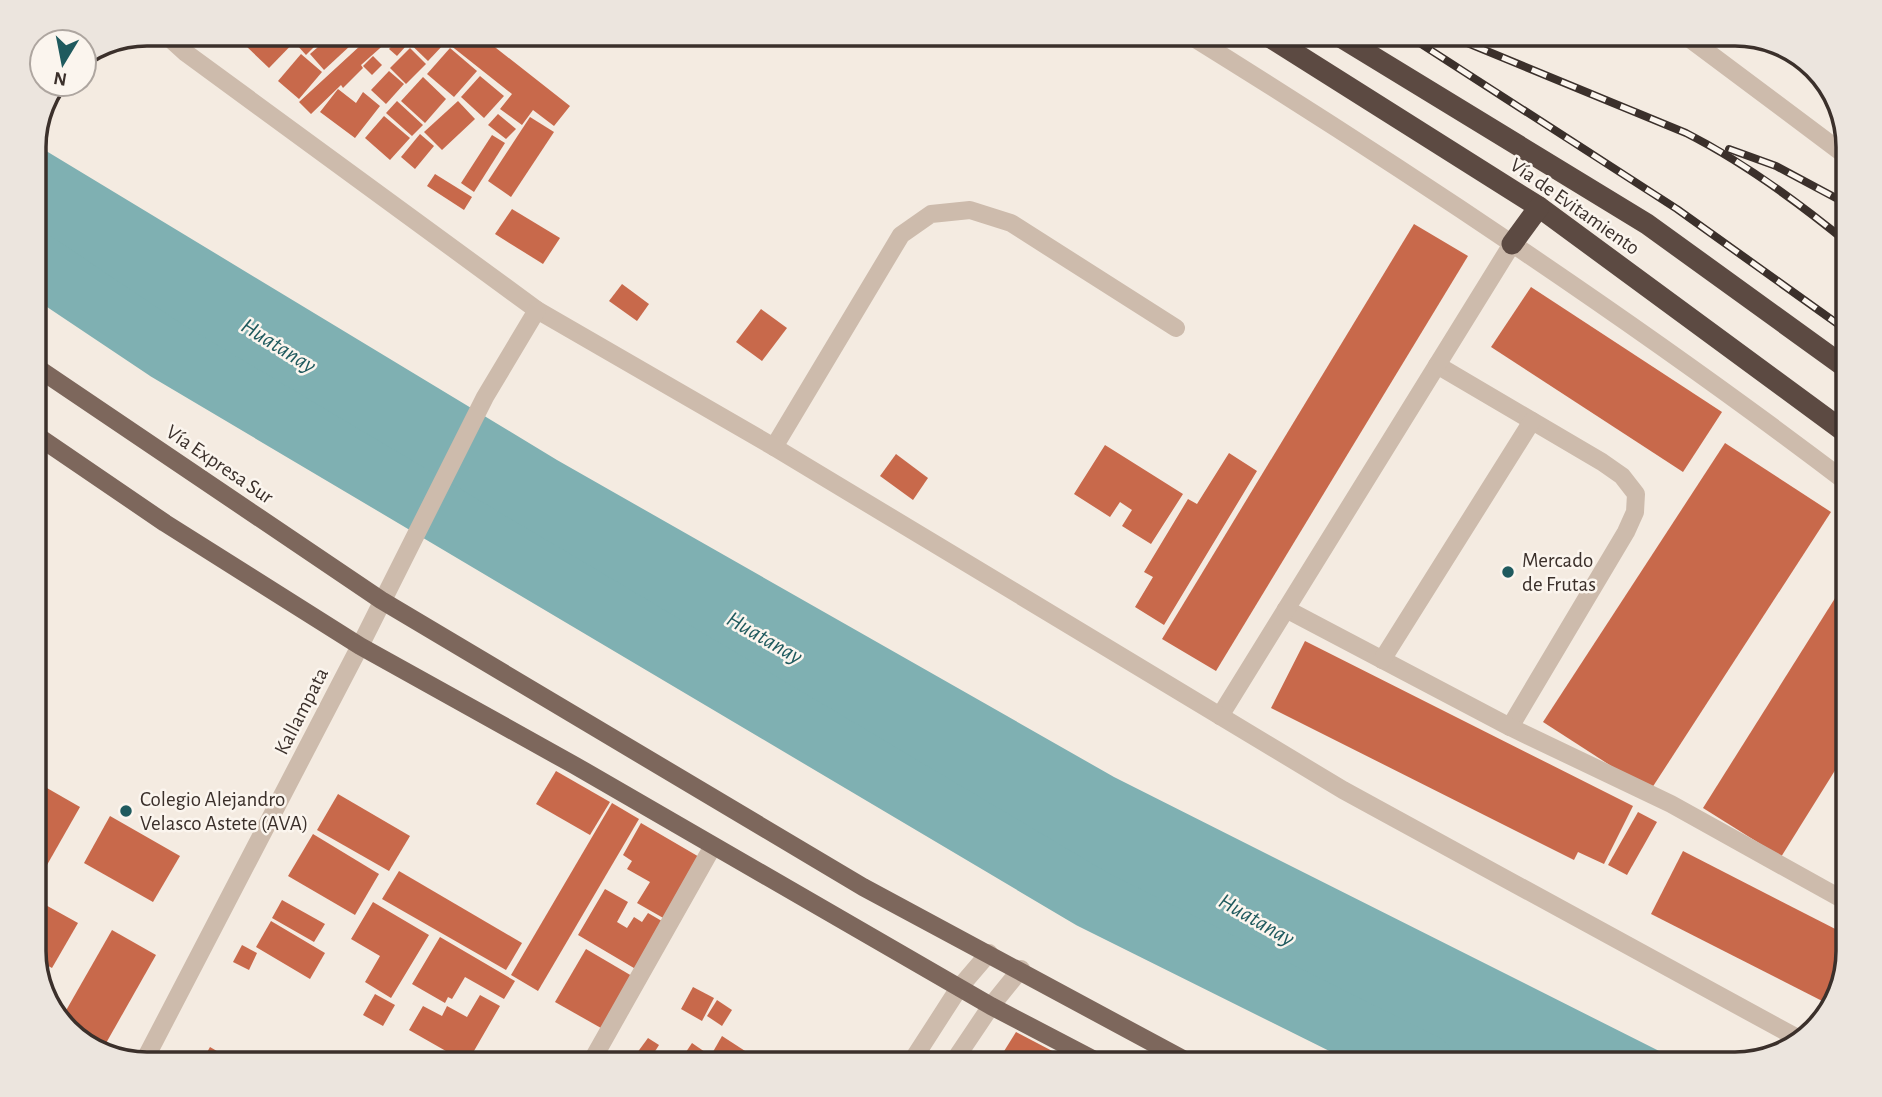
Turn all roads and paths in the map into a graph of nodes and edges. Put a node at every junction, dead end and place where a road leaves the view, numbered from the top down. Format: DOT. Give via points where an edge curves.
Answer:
graph roads {
  1 [pos="178,46"];
  2 [pos="1207,46"];
  3 [pos="1284,46"];
  4 [pos="1356,46"];
  5 [pos="1699,46"];
  6 [pos="1836,148"];
  7 [pos="1539,207"];
  8 [pos="1512,244"];
  9 [pos="537,310"];
  10 [pos="1176,328"];
  11 [pos="1836,361"];
  12 [pos="1437,365"];
  13 [pos="46,374"];
  14 [pos="1532,421"];
  15 [pos="1836,425"];
  16 [pos="46,442"];
  17 [pos="774,446"];
  18 [pos="1836,474"];
  19 [pos="381,600"];
  20 [pos="1286,609"];
  21 [pos="360,646"];
  22 [pos="1382,660"];
  23 [pos="1220,716"];
  24 [pos="1510,727"];
  25 [pos="713,846"];
  26 [pos="1836,896"];
  27 [pos="989,953"];
  28 [pos="1021,969"];
  29 [pos="959,988"];
  30 [pos="991,1006"];
  31 [pos="1791,1035"];
  32 [pos="149,1052"];
  33 [pos="597,1052"];
  34 [pos="918,1052"];
  35 [pos="959,1052"];
  36 [pos="1079,1052"];
  37 [pos="1170,1052"];
  1 -- 9 [label="street"];
  2 -- 8 [label="street"];
  3 -- 7 [label="highway, Vía de Evitamiento"];
  4 -- 11 [label="highway, Vía de Evitamiento" via="1647,224"];
  5 -- 6 [label="street"];
  7 -- 8 [label="highway"];
  7 -- 15 [label="highway, Vía de Evitamiento"];
  8 -- 12 [label="street"];
  8 -- 18 [label="street" via="1740,401"];
  9 -- 17 [label="street"];
  9 -- 19 [label="street, Kallampata" via="485,397"];
  10 -- 17 [label="street" via="1011,223 970,210 931,214 901,235"];
  12 -- 14 [label="street"];
  12 -- 20 [label="street"];
  13 -- 19 [label="main road, Vía Expresa Sur"];
  14 -- 22 [label="street"];
  14 -- 24 [label="street" via="1622,476 1636,494 1635,512"];
  16 -- 21 [label="main road"];
  17 -- 23 [label="street"];
  19 -- 21 [label="street, Kallampata"];
  19 -- 27 [label="main road, Vía Expresa Sur" via="863,887"];
  20 -- 22 [label="street"];
  20 -- 23 [label="street"];
  21 -- 25 [label="main road"];
  21 -- 32 [label="street, Kallampata"];
  22 -- 24 [label="street"];
  23 -- 31 [label="street" via="1343,790"];
  24 -- 26 [label="street" via="1671,804"];
  25 -- 29 [label="main road"];
  25 -- 33 [label="street"];
  27 -- 28 [label="main road, Vía Expresa Sur"];
  27 -- 29 [label="street"];
  28 -- 30 [label="street"];
  28 -- 37 [label="main road, Vía Expresa Sur"];
  29 -- 30 [label="main road"];
  29 -- 34 [label="street"];
  30 -- 35 [label="street"];
  30 -- 36 [label="main road"];
}
